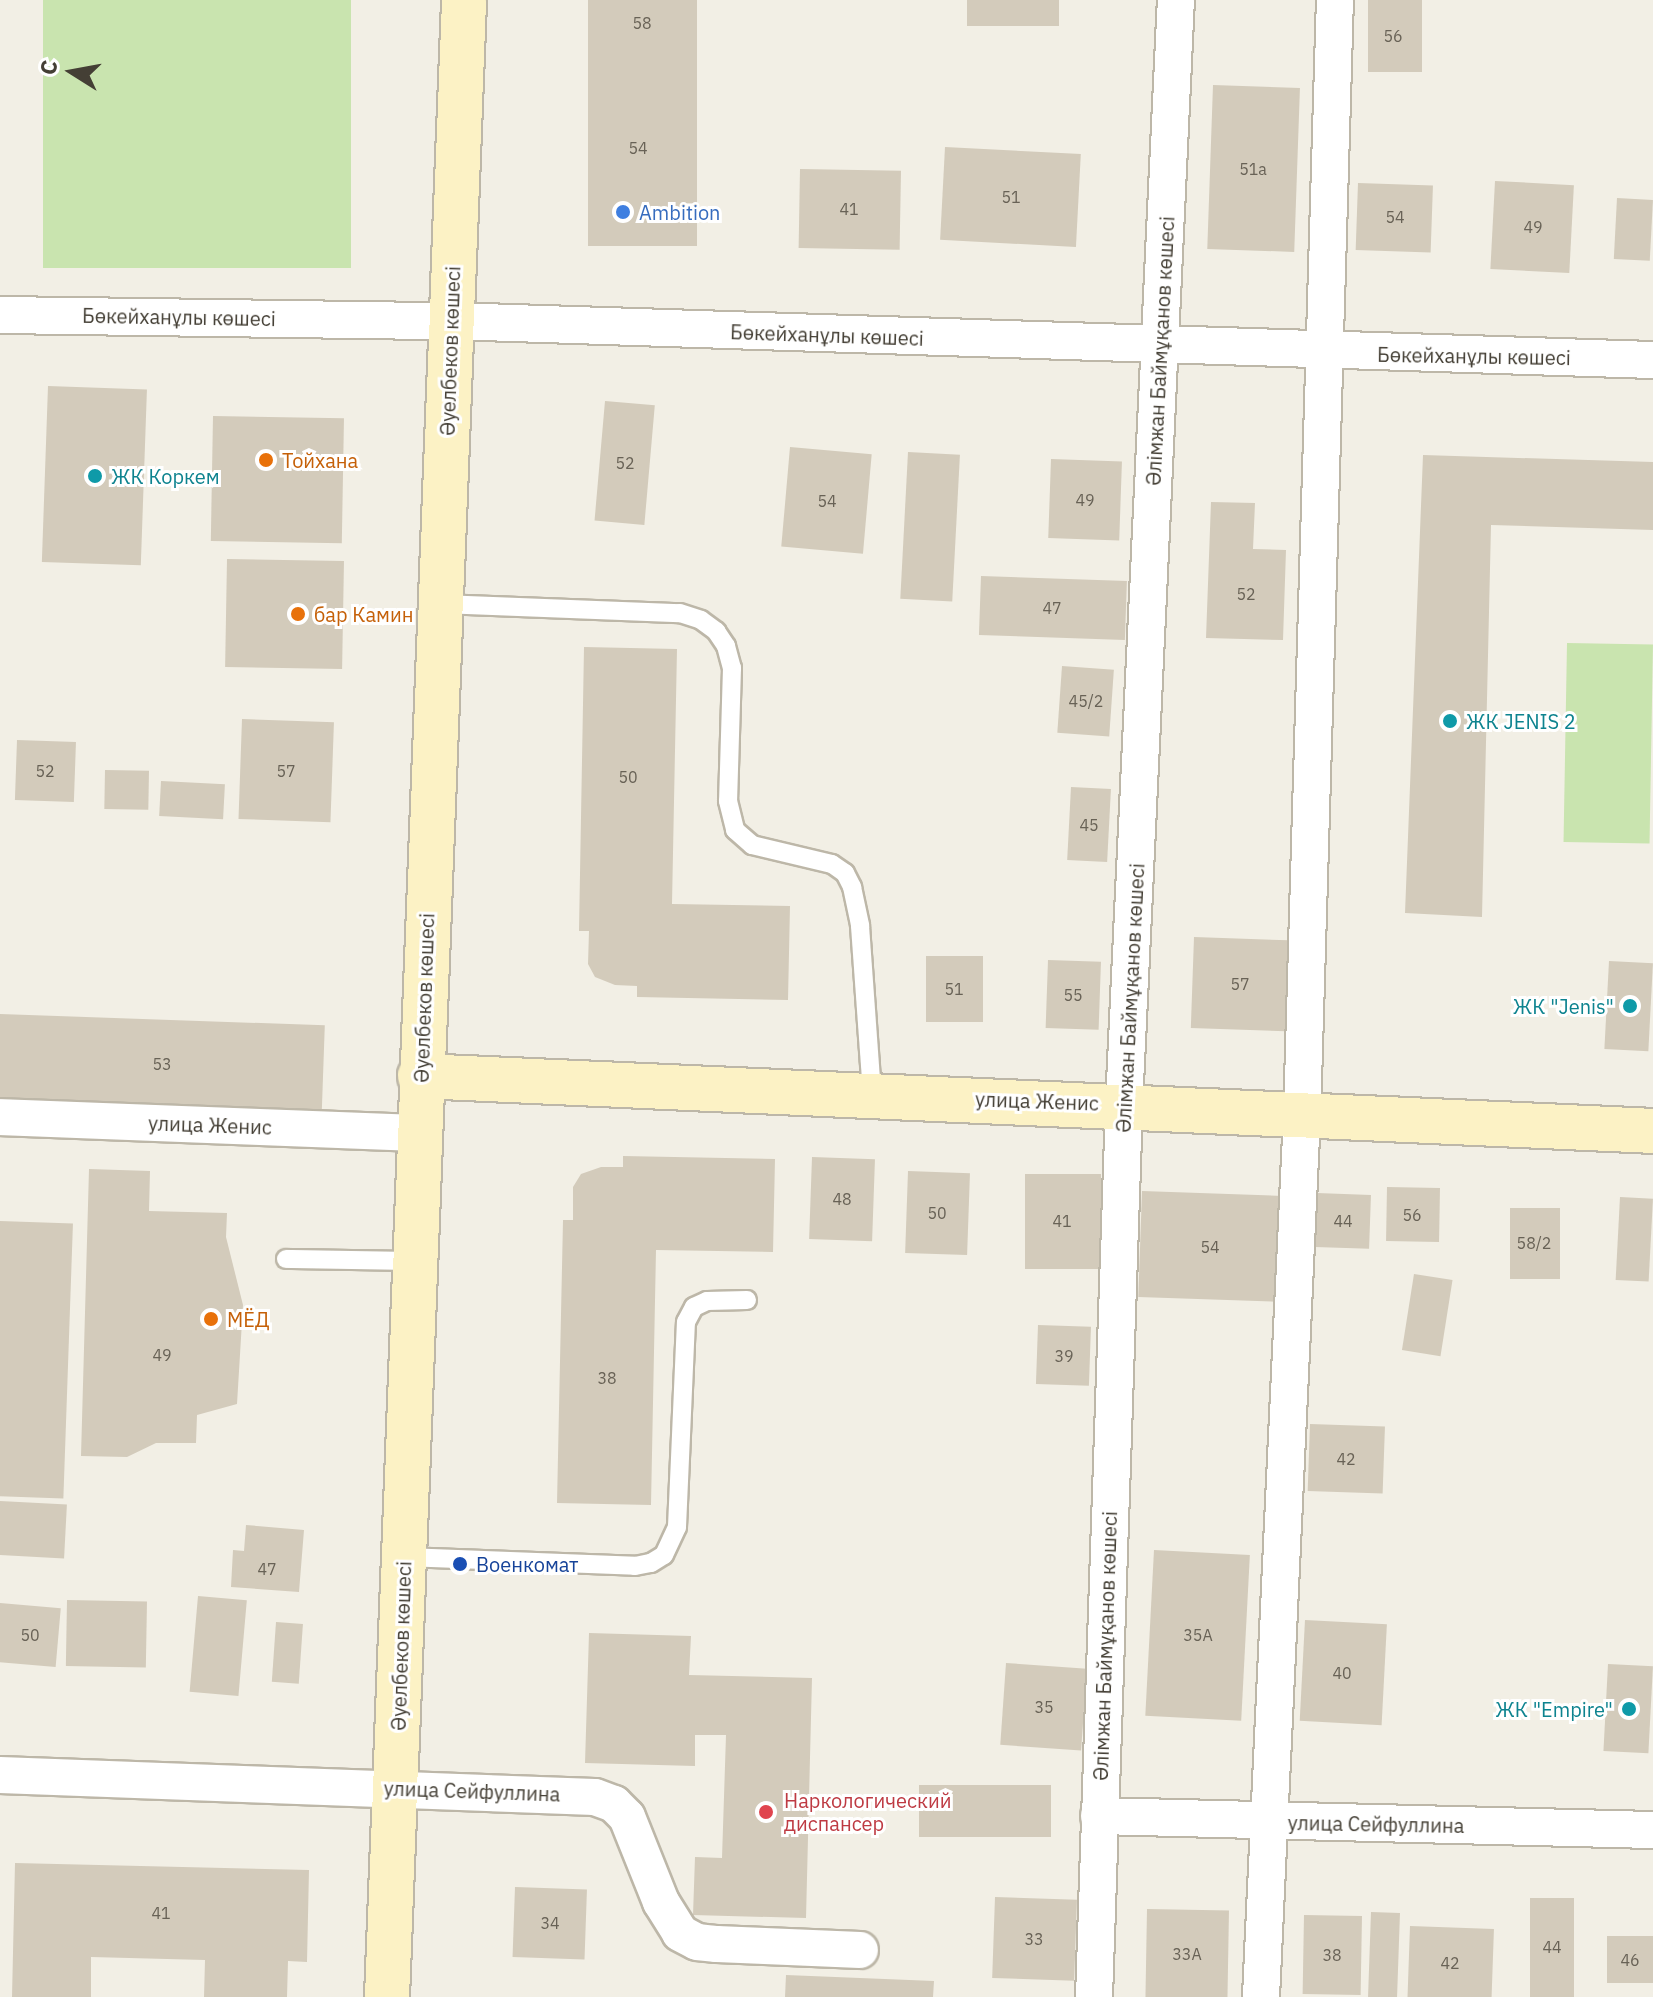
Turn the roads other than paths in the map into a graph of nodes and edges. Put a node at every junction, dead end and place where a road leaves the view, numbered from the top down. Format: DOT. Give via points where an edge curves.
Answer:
graph roads {
  1 [pos="464,0"];
  2 [pos="1176,0"];
  3 [pos="1335,0"];
  4 [pos="0,315"];
  5 [pos="451,321"];
  6 [pos="1161,347"];
  7 [pos="1323,352"];
  8 [pos="1653,360"];
  9 [pos="440,604"];
  10 [pos="420,1076"];
  11 [pos="872,1094"];
  12 [pos="1124,1105"];
  13 [pos="1302,1116"];
  14 [pos="0,1117"];
  15 [pos="1653,1131"];
  16 [pos="419,1133"];
  17 [pos="286,1259"];
  18 [pos="417,1261"];
  19 [pos="747,1300"];
  20 [pos="405,1557"];
  21 [pos="0,1775"];
  22 [pos="396,1788"];
  23 [pos="1099,1816"];
  24 [pos="1267,1822"];
  25 [pos="1653,1830"];
  26 [pos="860,1950"];
  27 [pos="387,1997"];
  28 [pos="1094,1997"];
  29 [pos="1261,1997"];
  1 -- 5 [label="street, Әуелбеков көшесі"];
  2 -- 6 [label="street, Әлімжан Баймұқанов көшесі"];
  3 -- 7 [label="street"];
  4 -- 5 [label="street, Бөкейханұлы көшесі"];
  5 -- 6 [label="street, Бөкейханұлы көшесі"];
  5 -- 9 [label="street, Әуелбеков көшесі"];
  6 -- 7 [label="street, Бөкейханұлы көшесі"];
  6 -- 12 [label="street, Әлімжан Баймұқанов көшесі"];
  7 -- 8 [label="street, Бөкейханұлы көшесі"];
  7 -- 13 [label="street"];
  9 -- 10 [label="street, Әуелбеков көшесі"];
  9 -- 11 [label="lane" via="680,613 716,631 732,668 728,801 735,830 752,845 832,864 852,887 860,926"];
  10 -- 11 [label="street, улица Женис"];
  10 -- 16 [label="street, Әуелбеков көшесі"];
  11 -- 12 [label="street, улица Женис"];
  12 -- 13 [label="street, улица Женис"];
  12 -- 23 [label="street, Әлімжан Баймұқанов көшесі"];
  13 -- 15 [label="street, улица Женис"];
  13 -- 24 [label="street"];
  14 -- 16 [label="street, улица Женис"];
  16 -- 18 [label="street, Әуелбеков көшесі"];
  17 -- 18 [label="lane"];
  18 -- 20 [label="street, Әуелбеков көшесі"];
  19 -- 20 [label="lane" via="707,1301 694,1307 686,1322 677,1527 664,1555 635,1566"];
  20 -- 22 [label="street, Әуелбеков көшесі"];
  21 -- 22 [label="street, улица Сейфуллина"];
  22 -- 26 [label="street, улица Сейфуллина" via="595,1797 614,1804 627,1817 661,1902 680,1933 717,1944"];
  22 -- 27 [label="street, Әуелбеков көшесі"];
  23 -- 24 [label="street, улица Сейфуллина"];
  23 -- 28 [label="street, Әлімжан Баймұқанов көшесі"];
  24 -- 25 [label="street, улица Сейфуллина"];
  24 -- 29 [label="street"];
}
